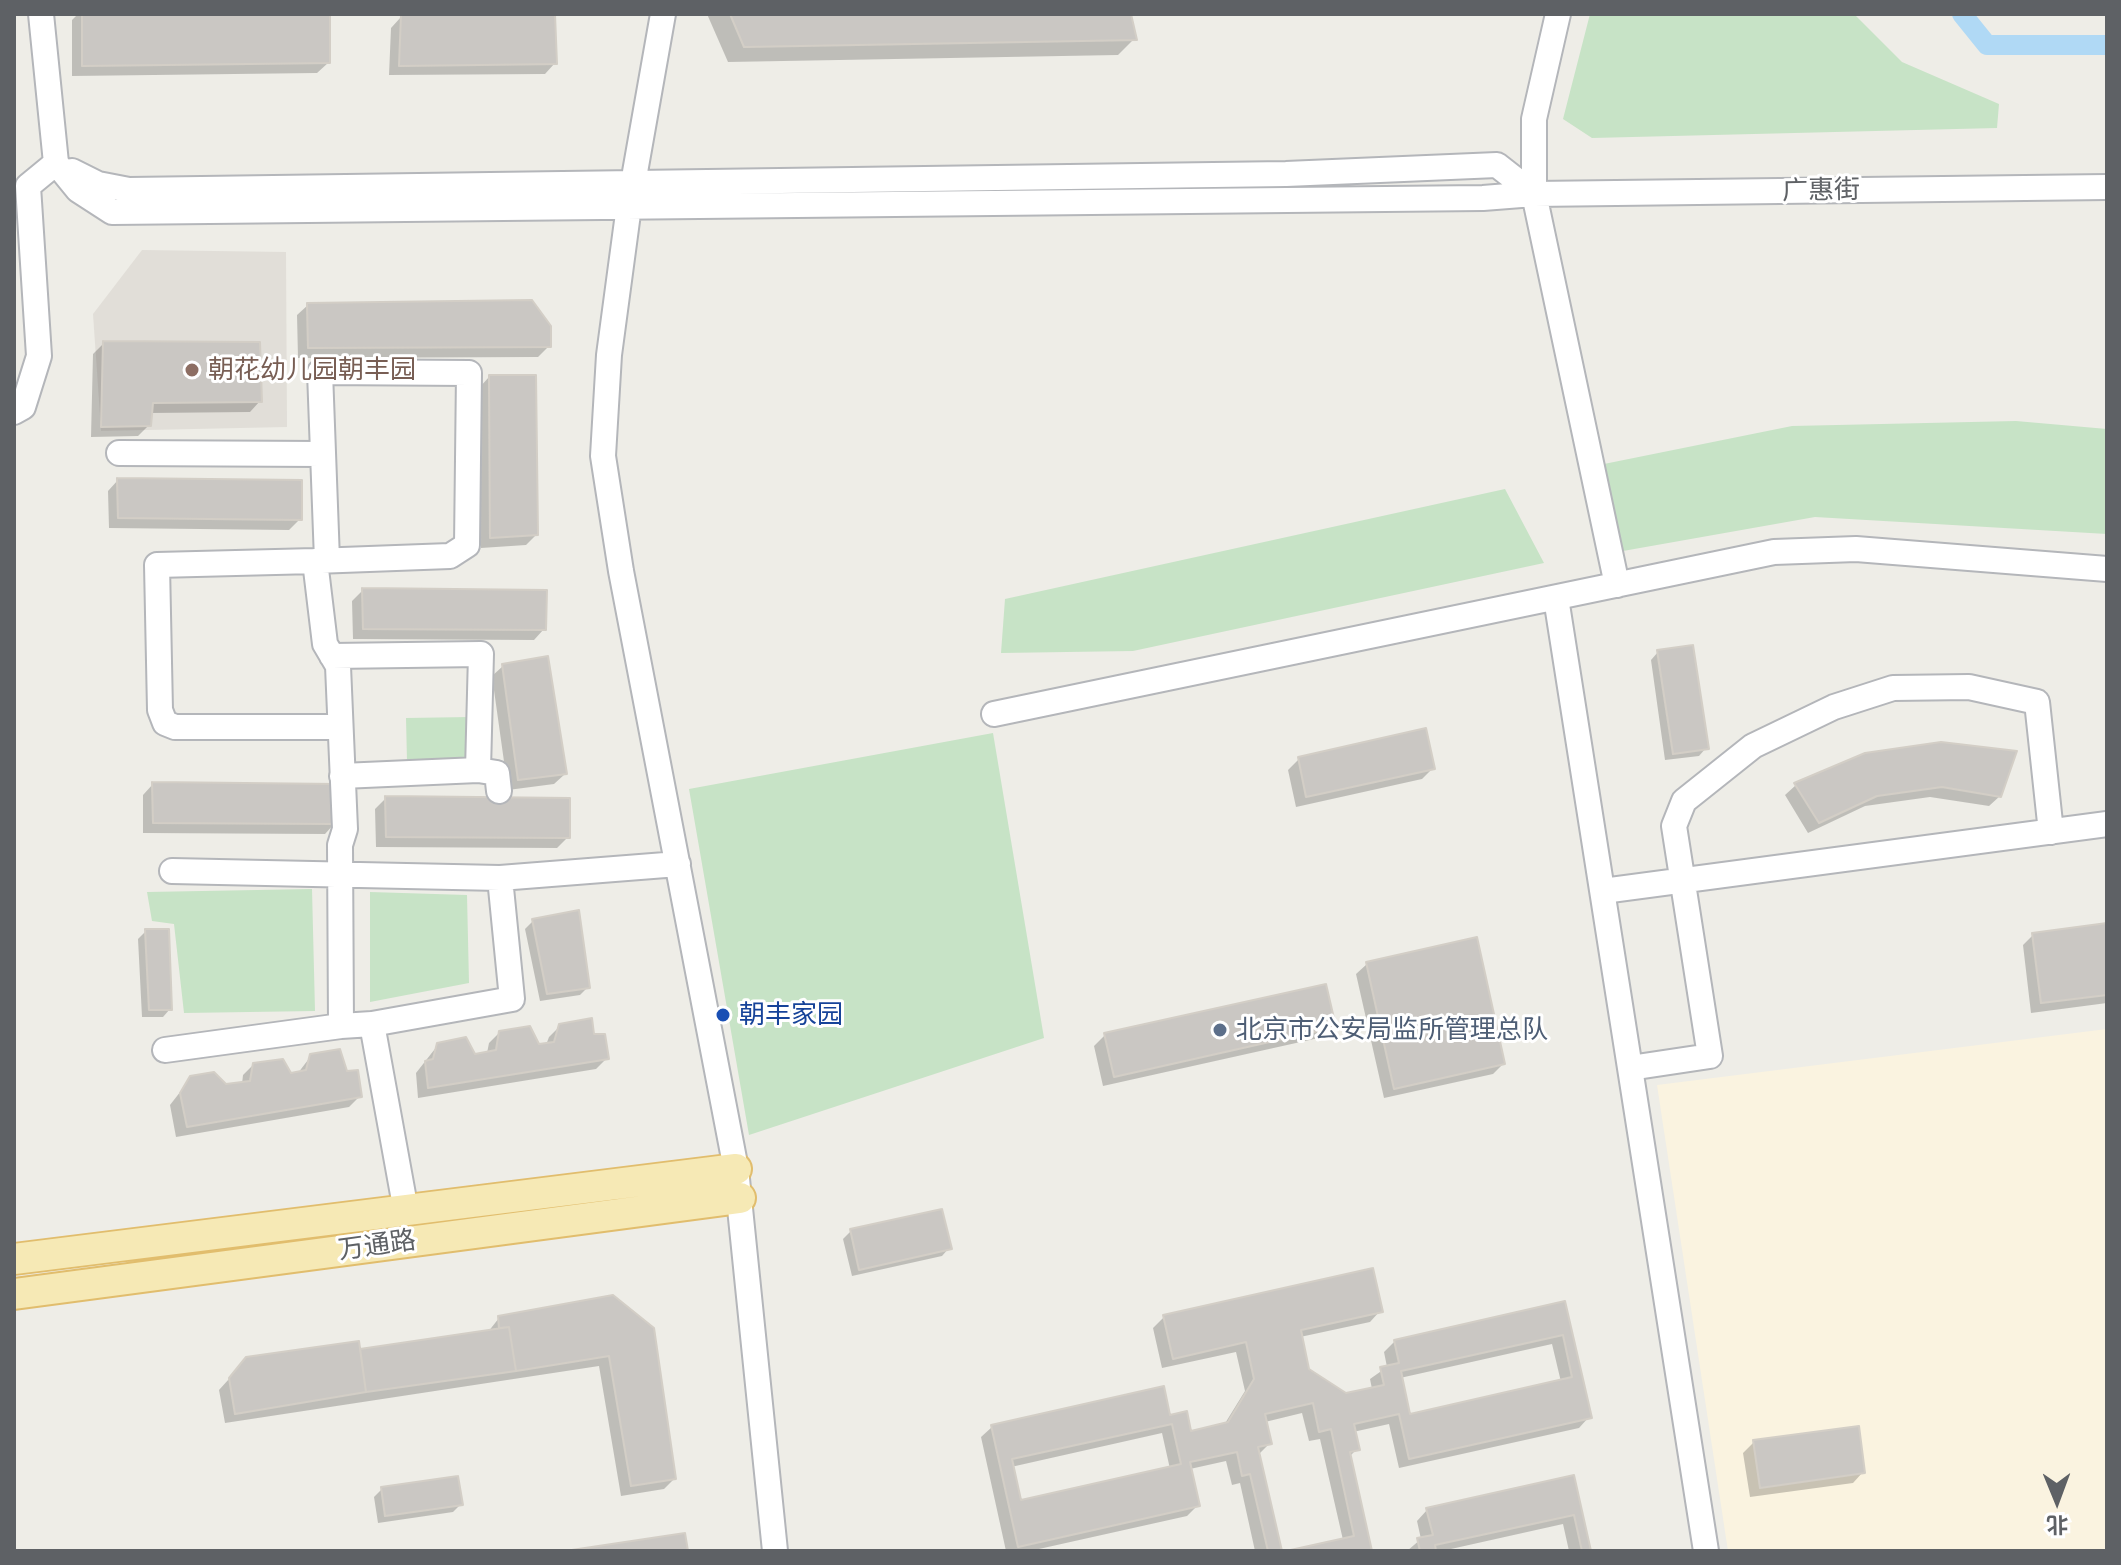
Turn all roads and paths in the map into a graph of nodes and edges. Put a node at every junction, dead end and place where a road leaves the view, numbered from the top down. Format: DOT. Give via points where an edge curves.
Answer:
graph roads {
  1 [pos="41,14"];
  2 [pos="663,14"];
  3 [pos="1558,14"];
  4 [pos="56,163"];
  5 [pos="632,181"];
  6 [pos="2107,187"];
  7 [pos="1534,194"];
  8 [pos="629,206"];
  9 [pos="14,412"];
  10 [pos="119,453"];
  11 [pos="323,454"];
  12 [pos="321,560"];
  13 [pos="2107,569"];
  14 [pos="1617,585"];
  15 [pos="1556,598"];
  16 [pos="332,656"];
  17 [pos="994,714"];
  18 [pos="340,727"];
  19 [pos="478,770"];
  20 [pos="342,776"];
  21 [pos="499,791"];
  22 [pos="2107,824"];
  23 [pos="2051,832"];
  24 [pos="678,864"];
  25 [pos="172,871"];
  26 [pos="340,874"];
  27 [pos="500,878"];
  28 [pos="1681,881"];
  29 [pos="1603,891"];
  30 [pos="372,1024"];
  31 [pos="341,1026"];
  32 [pos="165,1050"];
  33 [pos="1630,1068"];
  34 [pos="736,1169"];
  35 [pos="740,1198"];
  36 [pos="406,1211"];
  37 [pos="14,1259"];
  38 [pos="14,1294"];
  39 [pos="775,1551"];
  40 [pos="1706,1551"];
  1 -- 4 [label="street"];
  2 -- 5 [label="street"];
  3 -- 7 [label="street" via="1534,119"];
  4 -- 5 [label="street" via="98,184 129,190"];
  4 -- 8 [label="street, 广惠街" via="78,190 112,212"];
  4 -- 9 [label="street" via="28,186 39,356 23,407"];
  5 -- 7 [label="street" via="1286,174 1497,165"];
  5 -- 8 [label="street"];
  6 -- 7 [label="street, 广惠街"];
  7 -- 8 [label="street, 广惠街"];
  7 -- 14 [label="street"];
  8 -- 24 [label="street" via="609,355 603,456"];
  10 -- 11 [label="street"];
  11 -- 12 [label="street"];
  11 -- 12 [label="street" via="320,372 469,373 467,545 450,556"];
  12 -- 16 [label="street" via="325,644"];
  12 -- 18 [label="street" via="157,565 160,710 165,723 175,727"];
  13 -- 14 [label="street" via="1856,549 1774,552"];
  14 -- 15 [label="street"];
  15 -- 17 [label="street"];
  15 -- 29 [label="street"];
  16 -- 18 [label="street" via="338,666"];
  16 -- 19 [label="street" via="481,654"];
  18 -- 20 [label="street"];
  19 -- 20 [label="street"];
  19 -- 21 [label="street" via="497,773"];
  20 -- 26 [label="street" via="345,829"];
  22 -- 23 [label="street"];
  23 -- 28 [label="street"];
  23 -- 28 [label="street" via="2037,702 1969,687 1893,688 1834,707 1753,746 1694,791 1674,826"];
  24 -- 27 [label="street"];
  24 -- 34 [label="street"];
  25 -- 26 [label="street"];
  26 -- 27 [label="street"];
  26 -- 31 [label="street"];
  27 -- 30 [label="street" via="512,999"];
  28 -- 29 [label="street"];
  28 -- 33 [label="street" via="1710,1056"];
  29 -- 33 [label="street"];
  30 -- 31 [label="street"];
  30 -- 36 [label="street"];
  31 -- 32 [label="street"];
  33 -- 40 [label="street"];
  34 -- 35 [label="street"];
  34 -- 36 [label="main road, 万通路"];
  35 -- 38 [label="main road, 万通路"];
  35 -- 39 [label="street"];
  36 -- 37 [label="main road, 万通路"];
}
